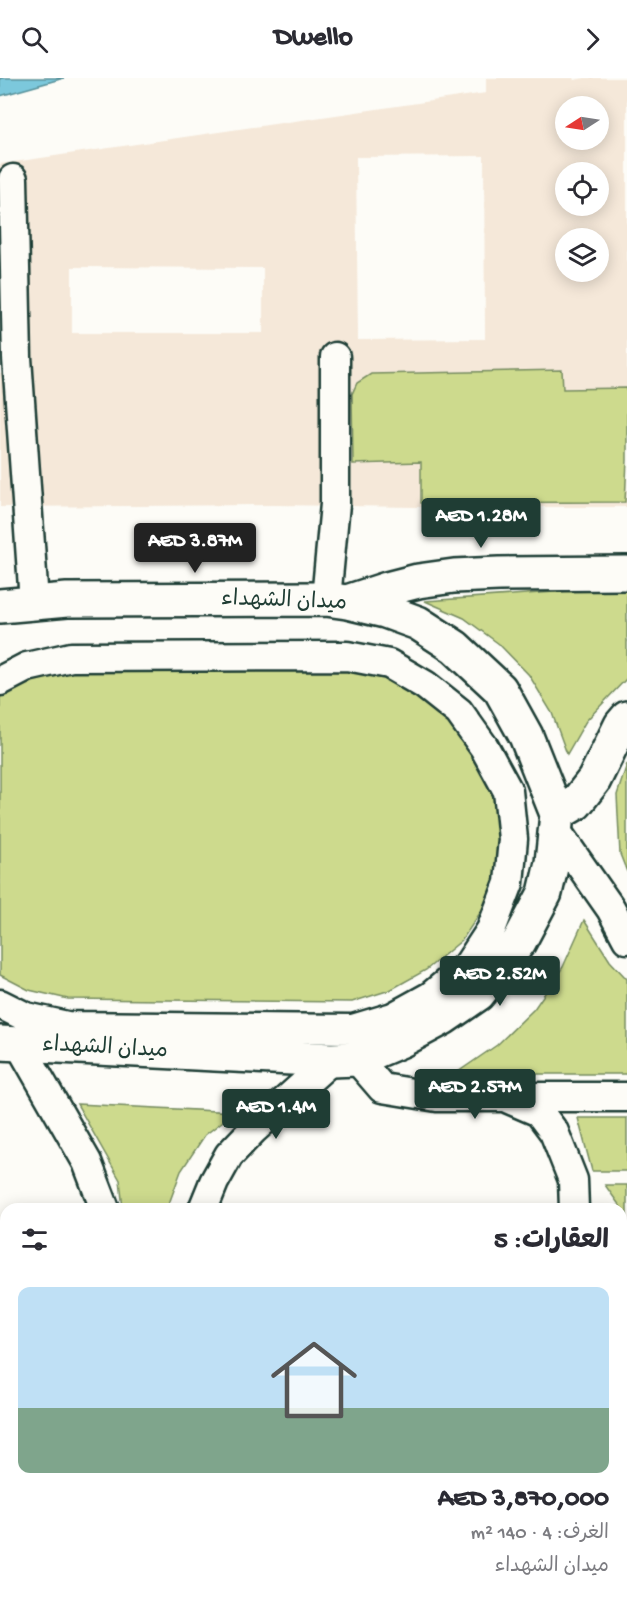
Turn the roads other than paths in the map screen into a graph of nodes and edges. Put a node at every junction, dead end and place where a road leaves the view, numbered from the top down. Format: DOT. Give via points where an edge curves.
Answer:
graph roads {
  1 [pos="13,179"];
  2 [pos="335,357"];
  3 [pos="627,573"];
  4 [pos="337,601"];
  5 [pos="34,603"];
  6 [pos="0,606"];
  7 [pos="0,681"];
  8 [pos="627,718"];
  9 [pos="556,821"];
  10 [pos="627,939"];
  11 [pos="0,1004"];
  12 [pos="10,1044"];
  13 [pos="344,1060"];
  14 [pos="504,1097"];
  15 [pos="627,1097"];
  16 [pos="573,1180"];
  17 [pos="103,1203"];
  18 [pos="205,1203"];
  19 [pos="574,1203"];
  20 [pos="586,1203"];
  1 -- 5 [label="street" via="17,358"];
  2 -- 4 [label="street"];
  3 -- 4 [label="main road" via="454,576"];
  4 -- 5 [label="main road, ميدان الشهداء"];
  4 -- 9 [label="main road, ميدان الشهداء" via="418,623 455,647 500,689 526,736"];
  5 -- 6 [label="main road, ميدان الشهداء"];
  7 -- 11 [label="street" via="27,667 71,657 347,656 389,663 459,712 484,747 508,791 513,839 509,883 491,930 468,965 431,996 393,1017 353,1029 67,1026 26,1017"];
  8 -- 9 [label="main road" via="594,780"];
  9 -- 10 [label="street"];
  9 -- 13 [label="main road, ميدان الشهداء" via="545,893 519,942 478,994 402,1040"];
  12 -- 13 [label="main road, ميدان الشهداء"];
  12 -- 17 [label="street" via="87,1162"];
  13 -- 14 [label="street" via="382,1088 437,1097"];
  13 -- 18 [label="street" via="261,1122 229,1155"];
  14 -- 15 [label="street"];
  14 -- 16 [label="street" via="538,1112 554,1132"];
  16 -- 19 [label="street"];
  16 -- 20 [label="street"];
}
